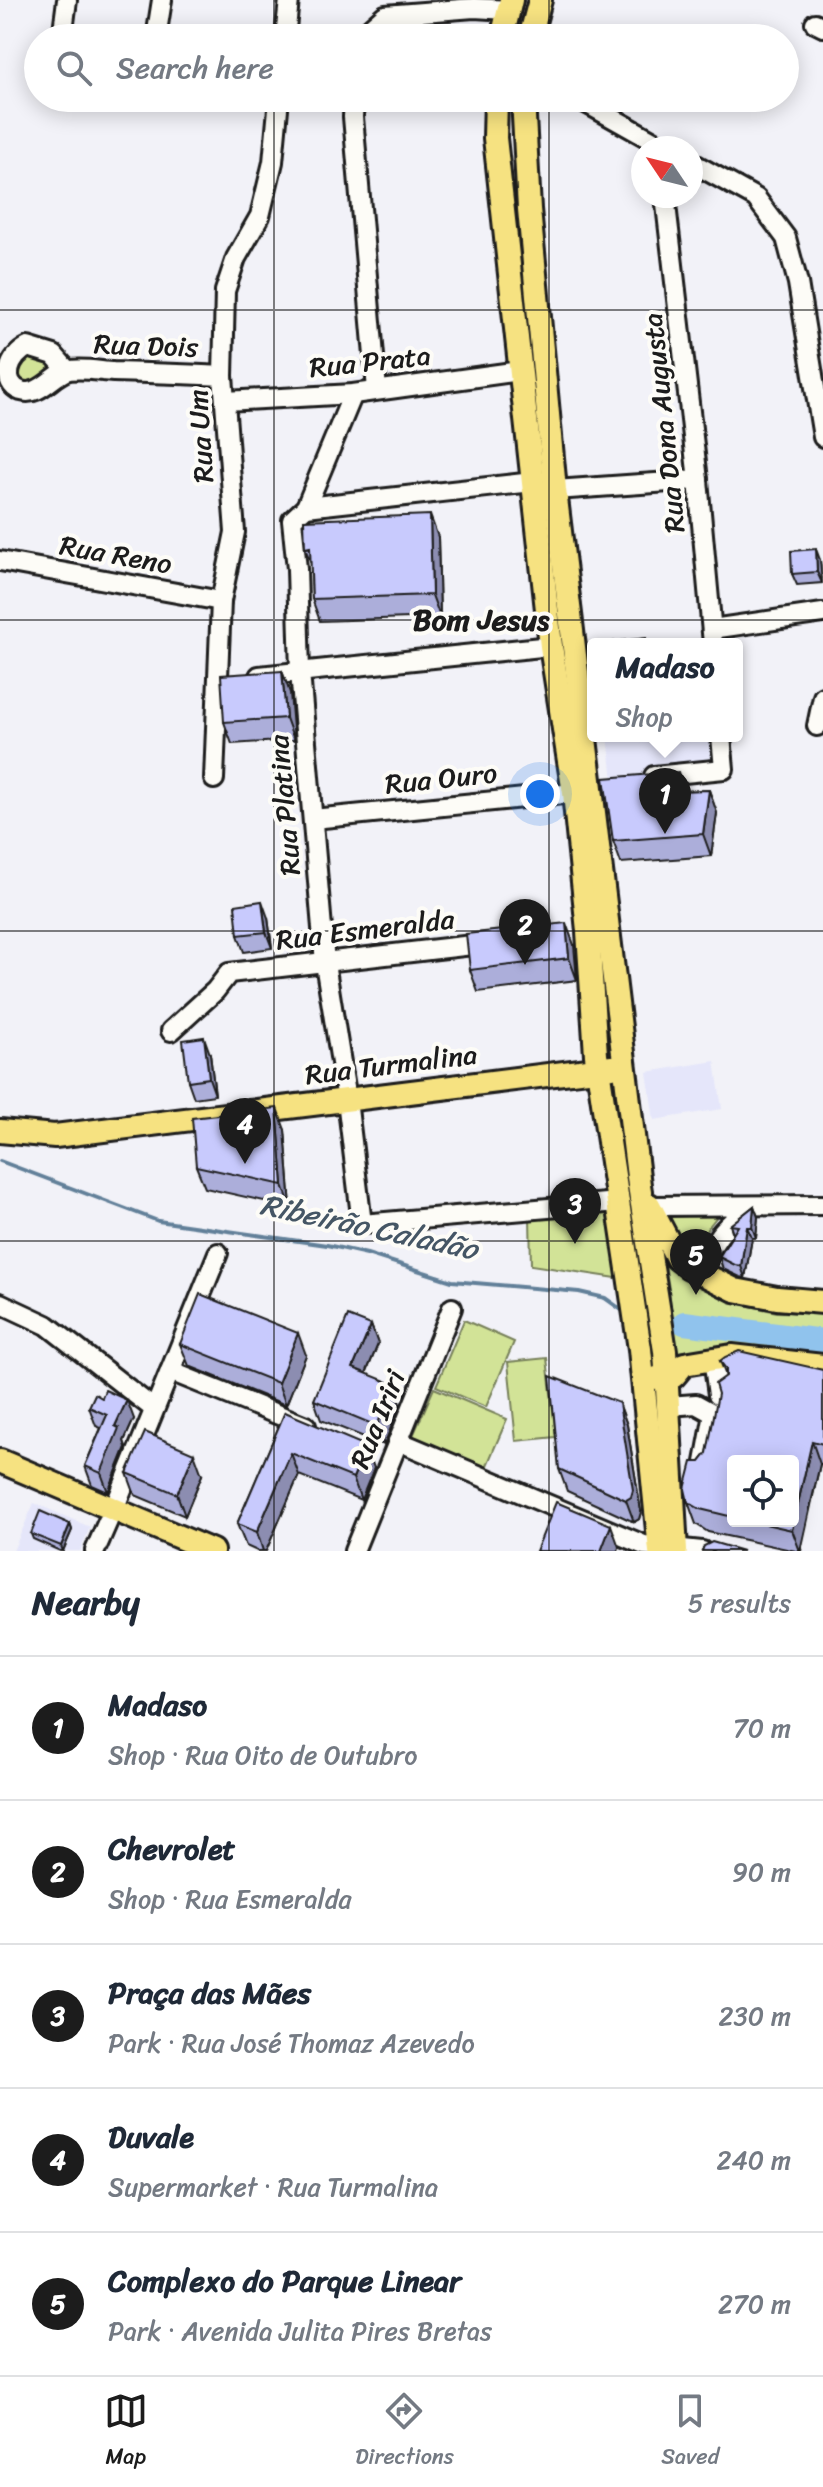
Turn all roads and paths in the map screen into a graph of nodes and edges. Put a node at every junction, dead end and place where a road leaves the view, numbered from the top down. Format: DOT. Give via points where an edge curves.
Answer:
graph roads {
  1 [pos="67,0"];
  2 [pos="162,0"];
  3 [pos="289,0"];
  4 [pos="540,0"];
  5 [pos="510,5"];
  6 [pos="64,24"];
  7 [pos="158,24"];
  8 [pos="286,24"];
  9 [pos="375,24"];
  10 [pos="534,24"];
  11 [pos="278,112"];
  12 [pos="353,112"];
  13 [pos="496,112"];
  14 [pos="524,112"];
  15 [pos="601,112"];
  16 [pos="643,136"];
  17 [pos="703,169"];
  18 [pos="666,208"];
  19 [pos="67,370"];
  20 [pos="520,371"];
  21 [pos="223,376"];
  22 [pos="377,390"];
  23 [pos="353,394"];
  24 [pos="226,401"];
  25 [pos="823,437"];
  26 [pos="698,480"];
  27 [pos="533,482"];
  28 [pos="555,490"];
  29 [pos="306,507"];
  30 [pos="0,561"];
  31 [pos="221,601"];
  32 [pos="823,613"];
  33 [pos="712,636"];
  34 [pos="551,646"];
  35 [pos="300,672"];
  36 [pos="231,679"];
  37 [pos="823,697"];
  38 [pos="817,726"];
  39 [pos="722,742"];
  40 [pos="636,777"];
  41 [pos="214,779"];
  42 [pos="591,785"];
  43 [pos="313,819"];
  44 [pos="511,940"];
  45 [pos="325,963"];
  46 [pos="171,1031"];
  47 [pos="626,1065"];
  48 [pos="598,1069"];
  49 [pos="347,1100"];
  50 [pos="0,1131"];
  51 [pos="618,1202"];
  52 [pos="823,1205"];
  53 [pos="749,1207"];
  54 [pos="648,1216"];
  55 [pos="218,1253"];
  56 [pos="701,1273"];
  57 [pos="823,1302"];
  58 [pos="0,1303"];
  59 [pos="452,1308"];
  60 [pos="713,1358"];
  61 [pos="641,1359"];
  62 [pos="823,1366"];
  63 [pos="170,1371"];
  64 [pos="670,1376"];
  65 [pos="668,1406"];
  66 [pos="154,1409"];
  67 [pos="714,1414"];
  68 [pos="317,1431"];
  69 [pos="398,1441"];
  70 [pos="0,1461"];
  71 [pos="703,1473"];
  72 [pos="0,1475"];
  73 [pos="111,1515"];
  74 [pos="676,1550"];
  75 [pos="95,1551"];
  76 [pos="176,1551"];
  77 [pos="212,1551"];
  78 [pos="354,1551"];
  1 -- 6 [label="street"];
  2 -- 7 [label="street"];
  3 -- 8 [label="street"];
  4 -- 10 [label="main road"];
  5 -- 9 [label="street" via="385,15"];
  11 -- 21 [label="street, Rua Um" via="260,216 225,291"];
  12 -- 22 [label="street"];
  13 -- 20 [label="main road"];
  14 -- 28 [label="main road"];
  15 -- 16 [label="street"];
  17 -- 25 [label="street" via="756,198 786,238"];
  18 -- 26 [label="street, Rua Dona Augusta"];
  19 -- 21 [label="street, Rua Dois"];
  20 -- 22 [label="street, Rua Prata"];
  20 -- 27 [label="main road"];
  21 -- 24 [label="street, Rua Um"];
  22 -- 23 [label="street, Rua Prata"];
  23 -- 24 [label="street, Rua Prata"];
  23 -- 29 [label="street, Rua Platina"];
  24 -- 31 [label="street, Rua Um" via="235,532"];
  26 -- 28 [label="street"];
  26 -- 33 [label="street, Rua Dona Augusta"];
  27 -- 29 [label="street"];
  27 -- 34 [label="main road"];
  28 -- 42 [label="main road"];
  29 -- 35 [label="street, Rua Platina" via="292,520"];
  30 -- 31 [label="street, Rua Reno"];
  31 -- 36 [label="street, Rua Um"];
  32 -- 33 [label="street"];
  34 -- 35 [label="street"];
  34 -- 42 [label="main road"];
  35 -- 36 [label="street"];
  35 -- 43 [label="street, Rua Platina"];
  36 -- 41 [label="street, Rua Um"];
  37 -- 38 [label="street"];
  39 -- 40 [label="street" via="724,769"];
  42 -- 43 [label="street, Rua Ouro"];
  42 -- 47 [label="main road"];
  42 -- 48 [label="main road" via="581,932"];
  43 -- 45 [label="street, Rua Platina"];
  44 -- 45 [label="street, Rua Esmeralda"];
  45 -- 46 [label="street, Rua Esmeralda" via="229,973"];
  45 -- 49 [label="street, Rua Platina"];
  47 -- 48 [label="main road, Rua Turmalina"];
  47 -- 54 [label="main road" via="639,1185"];
  48 -- 49 [label="main road, Rua Turmalina"];
  48 -- 51 [label="main road"];
  49 -- 50 [label="main road, Rua Turmalina" via="55,1136"];
  49 -- 51 [label="street, Rua Platina" via="362,1224"];
  51 -- 61 [label="main road"];
  52 -- 53 [label="street"];
  53 -- 54 [label="street"];
  53 -- 56 [label="street" via="709,1247"];
  54 -- 56 [label="main road" via="677,1258"];
  54 -- 64 [label="main road"];
  55 -- 63 [label="street"];
  56 -- 57 [label="main road" via="735,1290"];
  58 -- 66 [label="street" via="47,1325"];
  59 -- 69 [label="street, Rua Iriri"];
  60 -- 62 [label="main road"];
  60 -- 64 [label="main road" via="684,1364"];
  60 -- 67 [label="street" via="720,1394"];
  61 -- 64 [label="main road" via="652,1376"];
  61 -- 74 [label="main road"];
  63 -- 66 [label="street"];
  63 -- 68 [label="street"];
  64 -- 65 [label="main road"];
  65 -- 67 [label="street" via="696,1404"];
  65 -- 74 [label="main road"];
  66 -- 73 [label="street"];
  67 -- 71 [label="street"];
  69 -- 74 [label="street" via="644,1545"];
  69 -- 78 [label="street, Rua Iriri" via="383,1458"];
  70 -- 73 [label="main road"];
  72 -- 73 [label="main road"];
  73 -- 75 [label="street"];
  73 -- 76 [label="main road"];
  73 -- 77 [label="main road"];
}
